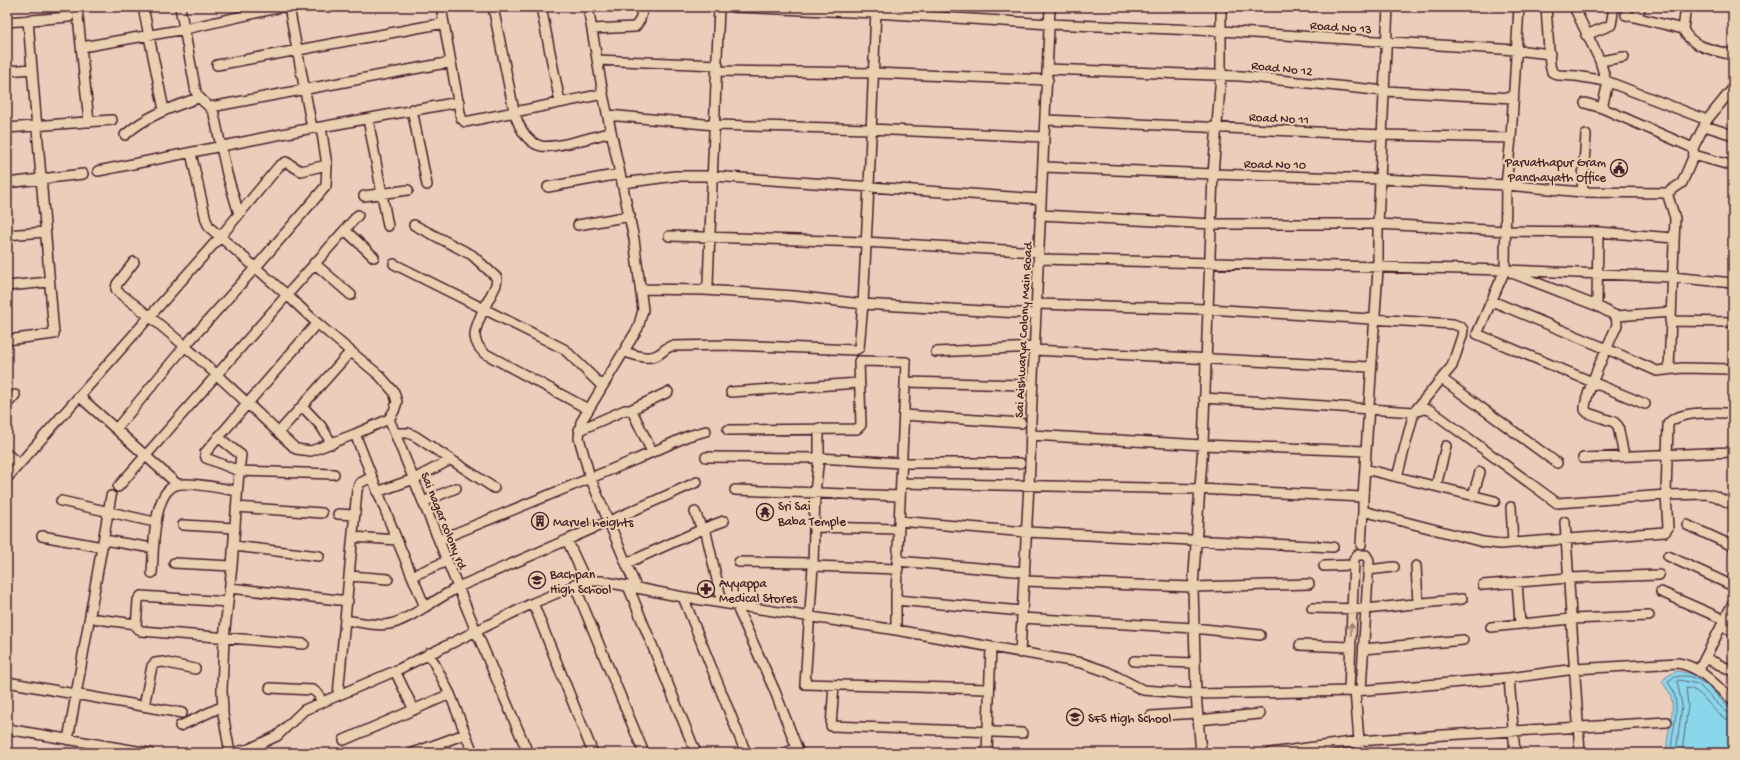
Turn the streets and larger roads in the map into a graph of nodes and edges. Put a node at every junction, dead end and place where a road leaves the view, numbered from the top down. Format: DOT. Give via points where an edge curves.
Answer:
graph roads {
  1 [pos="77,7"];
  2 [pos="143,7"];
  3 [pos="180,7"];
  4 [pos="282,7"];
  5 [pos="289,7"];
  6 [pos="441,7"];
  7 [pos="493,7"];
  8 [pos="541,7"];
  9 [pos="588,7"];
  10 [pos="643,7"];
  11 [pos="719,7"];
  12 [pos="733,7"];
  13 [pos="1050,7"];
  14 [pos="1221,7"];
  15 [pos="1388,7"];
  16 [pos="1519,7"];
  17 [pos="1546,7"];
  18 [pos="1574,7"];
  19 [pos="1614,7"];
  20 [pos="1627,7"];
  21 [pos="1640,7"];
  22 [pos="1686,7"];
  23 [pos="876,10"];
  24 [pos="1638,17"];
  25 [pos="69,18"];
  26 [pos="28,20"];
  27 [pos="7,22"];
  28 [pos="444,23"];
  29 [pos="1049,24"];
  30 [pos="185,29"];
  31 [pos="592,29"];
  32 [pos="1683,29"];
  33 [pos="1221,31"];
  34 [pos="149,35"];
  35 [pos="1586,35"];
  36 [pos="1386,43"];
  37 [pos="82,47"];
  38 [pos="296,49"];
  39 [pos="1516,50"];
  40 [pos="1550,54"];
  41 [pos="1733,55"];
  42 [pos="1624,57"];
  43 [pos="597,60"];
  44 [pos="1600,61"];
  45 [pos="451,62"];
  46 [pos="217,65"];
  47 [pos="717,68"];
  48 [pos="32,69"];
  49 [pos="1047,69"];
  50 [pos="7,71"];
  51 [pos="874,73"];
  52 [pos="1221,75"];
  53 [pos="1048,80"];
  54 [pos="1607,81"];
  55 [pos="1733,88"];
  56 [pos="304,89"];
  57 [pos="1384,91"];
  58 [pos="603,94"];
  59 [pos="198,98"];
  60 [pos="1513,98"];
  61 [pos="459,102"];
  62 [pos="560,102"];
  63 [pos="1586,104"];
  64 [pos="211,107"];
  65 [pos="1602,108"];
  66 [pos="164,110"];
  67 [pos="412,110"];
  68 [pos="514,111"];
  69 [pos="608,115"];
  70 [pos="368,119"];
  71 [pos="112,120"];
  72 [pos="1046,120"];
  73 [pos="89,122"];
  74 [pos="1706,123"];
  75 [pos="38,125"];
  76 [pos="715,125"];
  77 [pos="7,128"];
  78 [pos="316,128"];
  79 [pos="1216,128"];
  80 [pos="870,129"];
  81 [pos="611,132"];
  82 [pos="1383,135"];
  83 [pos="1586,135"];
  84 [pos="1733,135"];
  85 [pos="125,136"];
  86 [pos="1044,137"];
  87 [pos="1511,138"];
  88 [pos="220,146"];
  89 [pos="1694,152"];
  90 [pos="191,153"];
  91 [pos="327,165"];
  92 [pos="1733,166"];
  93 [pos="1044,167"];
  94 [pos="98,171"];
  95 [pos="83,174"];
  96 [pos="1213,174"];
  97 [pos="713,176"];
  98 [pos="621,178"];
  99 [pos="1380,179"];
  100 [pos="41,180"];
  101 [pos="7,183"];
  102 [pos="427,185"];
  103 [pos="1506,185"];
  104 [pos="869,186"];
  105 [pos="548,187"];
  106 [pos="408,190"];
  107 [pos="1582,192"];
  108 [pos="1667,193"];
  109 [pos="382,194"];
  110 [pos="364,196"];
  111 [pos="1041,199"];
  112 [pos="239,214"];
  113 [pos="358,215"];
  114 [pos="1041,215"];
  115 [pos="630,216"];
  116 [pos="1212,224"];
  117 [pos="1378,224"];
  118 [pos="414,225"];
  119 [pos="578,225"];
  120 [pos="388,226"];
  121 [pos="345,230"];
  122 [pos="1506,230"];
  123 [pos="46,232"];
  124 [pos="1598,232"];
  125 [pos="7,235"];
  126 [pos="669,236"];
  127 [pos="220,237"];
  128 [pos="709,237"];
  129 [pos="1674,238"];
  130 [pos="865,242"];
  131 [pos="1039,255"];
  132 [pos="374,257"];
  133 [pos="134,262"];
  134 [pos="314,263"];
  135 [pos="1209,263"];
  136 [pos="394,264"];
  137 [pos="256,267"];
  138 [pos="1378,269"];
  139 [pos="1505,270"];
  140 [pos="1597,274"];
  141 [pos="1672,277"];
  142 [pos="49,282"];
  143 [pos="1733,283"];
  144 [pos="7,286"];
  145 [pos="642,289"];
  146 [pos="704,290"];
  147 [pos="351,294"];
  148 [pos="287,295"];
  149 [pos="1492,301"];
  150 [pos="863,304"];
  151 [pos="1037,304"];
  152 [pos="1597,306"];
  153 [pos="1208,308"];
  154 [pos="485,309"];
  155 [pos="1036,314"];
  156 [pos="150,316"];
  157 [pos="1616,316"];
  158 [pos="1671,316"];
  159 [pos="1375,320"];
  160 [pos="1733,322"];
  161 [pos="316,323"];
  162 [pos="7,340"];
  163 [pos="184,346"];
  164 [pos="1035,348"];
  165 [pos="1607,348"];
  166 [pos="351,350"];
  167 [pos="625,352"];
  168 [pos="936,352"];
  169 [pos="1206,357"];
  170 [pos="1370,367"];
  171 [pos="1669,369"];
  172 [pos="1733,369"];
  173 [pos="215,374"];
  174 [pos="1442,379"];
  175 [pos="906,382"];
  176 [pos="858,383"];
  177 [pos="1593,383"];
  178 [pos="1025,385"];
  179 [pos="602,386"];
  180 [pos="668,392"];
  181 [pos="731,392"];
  182 [pos="15,395"];
  183 [pos="79,396"];
  184 [pos="1204,398"];
  185 [pos="246,402"];
  186 [pos="7,404"];
  187 [pos="1646,404"];
  188 [pos="302,406"];
  189 [pos="588,409"];
  190 [pos="1368,409"];
  191 [pos="630,410"];
  192 [pos="1414,412"];
  193 [pos="1733,412"];
  194 [pos="904,416"];
  195 [pos="389,419"];
  196 [pos="1021,423"];
  197 [pos="818,428"];
  198 [pos="116,429"];
  199 [pos="579,430"];
  200 [pos="728,430"];
  201 [pos="706,431"];
  202 [pos="279,432"];
  203 [pos="395,433"];
  204 [pos="355,434"];
  205 [pos="1031,435"];
  206 [pos="218,437"];
  207 [pos="332,444"];
  208 [pos="1203,445"];
  209 [pos="1446,446"];
  210 [pos="1366,451"];
  211 [pos="652,452"];
  212 [pos="1733,452"];
  213 [pos="7,454"];
  214 [pos="1666,454"];
  215 [pos="145,456"];
  216 [pos="1624,456"];
  217 [pos="706,457"];
  218 [pos="819,458"];
  219 [pos="1583,458"];
  220 [pos="450,460"];
  221 [pos="902,463"];
  222 [pos="1020,463"];
  223 [pos="1557,463"];
  224 [pos="19,464"];
  225 [pos="1365,469"];
  226 [pos="239,471"];
  227 [pos="1480,472"];
  228 [pos="334,474"];
  229 [pos="372,477"];
  230 [pos="590,477"];
  231 [pos="1397,477"];
  232 [pos="7,478"];
  233 [pos="414,479"];
  234 [pos="697,482"];
  235 [pos="901,483"];
  236 [pos="177,484"];
  237 [pos="1029,485"];
  238 [pos="1436,486"];
  239 [pos="118,487"];
  240 [pos="456,488"];
  241 [pos="494,488"];
  242 [pos="1199,489"];
  243 [pos="736,490"];
  244 [pos="237,491"];
  245 [pos="378,492"];
  246 [pos="815,492"];
  247 [pos="1473,495"];
  248 [pos="1666,495"];
  249 [pos="112,496"];
  250 [pos="900,496"];
  251 [pos="1363,497"];
  252 [pos="61,501"];
  253 [pos="1495,501"];
  254 [pos="423,502"];
  255 [pos="1733,505"];
  256 [pos="1511,506"];
  257 [pos="236,508"];
  258 [pos="1363,511"];
  259 [pos="108,512"];
  260 [pos="695,512"];
  261 [pos="322,513"];
  262 [pos="338,514"];
  263 [pos="354,515"];
  264 [pos="150,521"];
  265 [pos="609,521"];
  266 [pos="724,521"];
  267 [pos="1565,522"];
  268 [pos="183,525"];
  269 [pos="899,525"];
  270 [pos="1687,525"];
  271 [pos="815,527"];
  272 [pos="235,528"];
  273 [pos="704,528"];
  274 [pos="1027,532"];
  275 [pos="42,536"];
  276 [pos="353,537"];
  277 [pos="1565,538"];
  278 [pos="1196,539"];
  279 [pos="397,540"];
  280 [pos="438,540"];
  281 [pos="567,540"];
  282 [pos="1513,542"];
  283 [pos="103,543"];
  284 [pos="1361,545"];
  285 [pos="234,546"];
  286 [pos="1733,546"];
  287 [pos="146,547"];
  288 [pos="1333,547"];
  289 [pos="319,556"];
  290 [pos="1668,556"];
  291 [pos="447,561"];
  292 [pos="739,562"];
  293 [pos="174,563"];
  294 [pos="627,563"];
  295 [pos="813,564"];
  296 [pos="898,565"];
  297 [pos="1353,565"];
  298 [pos="232,566"];
  299 [pos="1324,566"];
  300 [pos="1416,566"];
  301 [pos="1394,567"];
  302 [pos="1368,570"];
  303 [pos="152,573"];
  304 [pos="1659,575"];
  305 [pos="350,576"];
  306 [pos="412,576"];
  307 [pos="1024,576"];
  308 [pos="1568,578"];
  309 [pos="388,579"];
  310 [pos="586,580"];
  311 [pos="1517,582"];
  312 [pos="574,584"];
  313 [pos="1309,584"];
  314 [pos="1483,585"];
  315 [pos="632,586"];
  316 [pos="1733,586"];
  317 [pos="458,587"];
  318 [pos="1193,587"];
  319 [pos="230,588"];
  320 [pos="1661,592"];
  321 [pos="683,597"];
  322 [pos="1462,599"];
  323 [pos="896,600"];
  324 [pos="348,601"];
  325 [pos="228,602"];
  326 [pos="722,602"];
  327 [pos="533,603"];
  328 [pos="1733,603"];
  329 [pos="1418,604"];
  330 [pos="736,605"];
  331 [pos="425,607"];
  332 [pos="1312,608"];
  333 [pos="1352,608"];
  334 [pos="1366,608"];
  335 [pos="1022,615"];
  336 [pos="1649,616"];
  337 [pos="809,618"];
  338 [pos="97,619"];
  339 [pos="1571,619"];
  340 [pos="346,620"];
  341 [pos="1723,623"];
  342 [pos="136,624"];
  343 [pos="1520,624"];
  344 [pos="1491,627"];
  345 [pos="1194,628"];
  346 [pos="896,630"];
  347 [pos="476,631"];
  348 [pos="1733,631"];
  349 [pos="1260,635"];
  350 [pos="224,638"];
  351 [pos="1462,640"];
  352 [pos="304,644"];
  353 [pos="1300,645"];
  354 [pos="1351,647"];
  355 [pos="991,648"];
  356 [pos="1364,648"];
  357 [pos="430,653"];
  358 [pos="1020,654"];
  359 [pos="1705,658"];
  360 [pos="1134,661"];
  361 [pos="1195,663"];
  362 [pos="195,669"];
  363 [pos="1574,669"];
  364 [pos="395,670"];
  365 [pos="1699,670"];
  366 [pos="1733,671"];
  367 [pos="1349,676"];
  368 [pos="1362,676"];
  369 [pos="1509,678"];
  370 [pos="7,682"];
  371 [pos="834,685"];
  372 [pos="270,688"];
  373 [pos="988,689"];
  374 [pos="1355,691"];
  375 [pos="76,694"];
  376 [pos="450,694"];
  377 [pos="1196,694"];
  378 [pos="338,695"];
  379 [pos="1733,700"];
  380 [pos="321,703"];
  381 [pos="144,706"];
  382 [pos="223,706"];
  383 [pos="414,710"];
  384 [pos="182,712"];
  385 [pos="1260,714"];
  386 [pos="1152,716"];
  387 [pos="1198,717"];
  388 [pos="1667,722"];
  389 [pos="180,726"];
  390 [pos="1579,727"];
  391 [pos="7,729"];
  392 [pos="1513,730"];
  393 [pos="987,732"];
  394 [pos="1022,733"];
  395 [pos="465,734"];
  396 [pos="68,740"];
  397 [pos="344,740"];
  398 [pos="1359,741"];
  399 [pos="264,743"];
  400 [pos="798,750"];
  401 [pos="1201,752"];
  402 [pos="150,753"];
  403 [pos="230,753"];
  404 [pos="267,753"];
  405 [pos="413,753"];
  406 [pos="473,753"];
  407 [pos="528,753"];
  408 [pos="593,753"];
  409 [pos="644,753"];
  410 [pos="696,753"];
  411 [pos="746,753"];
  412 [pos="785,753"];
  413 [pos="987,753"];
  414 [pos="1189,753"];
  415 [pos="1270,753"];
  416 [pos="1360,753"];
  417 [pos="1515,753"];
  418 [pos="1580,753"];
  1 -- 37 [label="street"];
  2 -- 34 [label="street"];
  3 -- 30 [label="street"];
  4 -- 30 [label="street"];
  5 -- 38 [label="street"];
  6 -- 28 [label="street"];
  7 -- 68 [label="street"];
  8 -- 62 [label="street"];
  9 -- 31 [label="street"];
  10 -- 31 [label="street" via="640,20 635,27"];
  11 -- 47 [label="street"];
  12 -- 23 [label="street, Road No 13"];
  13 -- 29 [label="street, Sai Aishwarya Colony Main Road"];
  14 -- 33 [label="street"];
  15 -- 36 [label="street"];
  16 -- 39 [label="street"];
  17 -- 40 [label="street"];
  18 -- 35 [label="street"];
  19 -- 35 [label="street" via="1611,25"];
  20 -- 24 [label="street" via="1626,14"];
  21 -- 24 [label="street"];
  22 -- 32 [label="street"];
  23 -- 29 [label="street, Road No 13"];
  23 -- 51 [label="street"];
  24 -- 32 [label="street"];
  25 -- 26 [label="street"];
  26 -- 27 [label="street"];
  26 -- 48 [label="street"];
  28 -- 38 [label="street"];
  28 -- 45 [label="street"];
  29 -- 33 [label="street, Road No 13"];
  29 -- 49 [label="street, Sai Aishwarya Colony Main Road"];
  30 -- 34 [label="street"];
  30 -- 59 [label="street"];
  31 -- 43 [label="street"];
  32 -- 41 [label="street" via="1686,37 1693,43"];
  33 -- 36 [label="street, Road No 13"];
  33 -- 52 [label="street"];
  34 -- 37 [label="street"];
  34 -- 66 [label="street"];
  35 -- 44 [label="street"];
  36 -- 39 [label="street, Road No 13"];
  36 -- 57 [label="street"];
  37 -- 73 [label="street"];
  38 -- 46 [label="street"];
  38 -- 56 [label="street"];
  39 -- 40 [label="street, Road No 13"];
  39 -- 60 [label="street"];
  40 -- 54 [label="street" via="1552,72 1558,75"];
  42 -- 44 [label="street"];
  43 -- 47 [label="street"];
  43 -- 58 [label="street"];
  44 -- 54 [label="street"];
  45 -- 56 [label="street"];
  45 -- 61 [label="street"];
  47 -- 51 [label="street"];
  47 -- 76 [label="street"];
  48 -- 50 [label="street"];
  48 -- 75 [label="street"];
  49 -- 52 [label="street, Road No 12"];
  49 -- 53 [label="street, Sai Aishwarya Colony Main Road"];
  51 -- 53 [label="street"];
  51 -- 80 [label="street"];
  52 -- 57 [label="street, Road No 12"];
  52 -- 79 [label="street"];
  53 -- 72 [label="street, Sai Aishwarya Colony Main Road"];
  54 -- 65 [label="street"];
  54 -- 74 [label="street"];
  55 -- 74 [label="street"];
  56 -- 64 [label="street"];
  56 -- 78 [label="street"];
  57 -- 60 [label="street, Road No 12"];
  57 -- 82 [label="street"];
  58 -- 62 [label="street"];
  58 -- 69 [label="street"];
  59 -- 64 [label="street"];
  59 -- 66 [label="street"];
  60 -- 87 [label="street"];
  61 -- 67 [label="street"];
  61 -- 68 [label="street" via="462,118 470,123"];
  62 -- 68 [label="street"];
  63 -- 65 [label="street"];
  64 -- 88 [label="street"];
  65 -- 89 [label="street"];
  66 -- 85 [label="street" via="138,123"];
  67 -- 70 [label="street"];
  67 -- 102 [label="street"];
  68 -- 81 [label="street" via="518,124 525,134 542,147"];
  69 -- 76 [label="street"];
  69 -- 81 [label="street"];
  70 -- 78 [label="street"];
  70 -- 109 [label="street"];
  71 -- 73 [label="street"];
  72 -- 79 [label="street, Road No 11"];
  72 -- 86 [label="street, Sai Aishwarya Colony Main Road"];
  73 -- 75 [label="street"];
  74 -- 84 [label="street"];
  74 -- 89 [label="street"];
  75 -- 77 [label="street"];
  75 -- 100 [label="street"];
  76 -- 80 [label="street"];
  76 -- 97 [label="street"];
  78 -- 88 [label="street"];
  78 -- 91 [label="street"];
  79 -- 82 [label="street, Road No 11"];
  79 -- 96 [label="street"];
  80 -- 86 [label="street"];
  80 -- 104 [label="street"];
  81 -- 98 [label="street"];
  82 -- 87 [label="street, Road No 11"];
  82 -- 99 [label="street"];
  83 -- 107 [label="street"];
  86 -- 93 [label="street, Sai Aishwarya Colony Main Road"];
  87 -- 103 [label="street"];
  88 -- 90 [label="street"];
  88 -- 112 [label="street"];
  89 -- 92 [label="street"];
  89 -- 108 [label="street" via="1682,183"];
  90 -- 94 [label="street"];
  90 -- 127 [label="street" via="206,220 209,227"];
  91 -- 112 [label="street" via="301,171 286,162 283,163"];
  91 -- 137 [label="street" via="326,186"];
  93 -- 96 [label="street, Road No 10"];
  93 -- 111 [label="street, Sai Aishwarya Colony Main Road"];
  95 -- 100 [label="street"];
  96 -- 99 [label="street, Road No 10"];
  96 -- 116 [label="street"];
  97 -- 98 [label="street"];
  97 -- 104 [label="street"];
  97 -- 128 [label="street"];
  98 -- 105 [label="street"];
  98 -- 115 [label="street"];
  99 -- 103 [label="street, Road No 10"];
  99 -- 117 [label="street"];
  100 -- 101 [label="street"];
  100 -- 123 [label="street"];
  103 -- 107 [label="street, Road No 10"];
  103 -- 122 [label="street"];
  104 -- 111 [label="street"];
  104 -- 130 [label="street"];
  106 -- 109 [label="street"];
  107 -- 108 [label="street, Road No 10"];
  108 -- 129 [label="street" via="1675,218"];
  109 -- 110 [label="street"];
  109 -- 120 [label="street"];
  111 -- 114 [label="street, Sai Aishwarya Colony Main Road"];
  112 -- 127 [label="street"];
  113 -- 121 [label="street"];
  114 -- 116 [label="street"];
  114 -- 131 [label="street, Sai Aishwarya Colony Main Road"];
  115 -- 119 [label="street"];
  115 -- 145 [label="street"];
  116 -- 117 [label="street"];
  116 -- 135 [label="street"];
  117 -- 122 [label="street"];
  117 -- 138 [label="street"];
  118 -- 154 [label="street" via="472,255 495,274 496,285"];
  121 -- 132 [label="street"];
  121 -- 134 [label="street"];
  122 -- 124 [label="street"];
  122 -- 139 [label="street"];
  123 -- 125 [label="street"];
  123 -- 142 [label="street"];
  124 -- 129 [label="street"];
  124 -- 140 [label="street"];
  126 -- 128 [label="street"];
  127 -- 137 [label="street"];
  127 -- 156 [label="street"];
  128 -- 130 [label="street"];
  128 -- 146 [label="street" via="708,284"];
  129 -- 141 [label="street"];
  130 -- 131 [label="street"];
  130 -- 150 [label="street"];
  131 -- 135 [label="street"];
  131 -- 151 [label="street, Sai Aishwarya Colony Main Road"];
  133 -- 156 [label="street" via="116,289"];
  134 -- 147 [label="street"];
  134 -- 148 [label="street"];
  135 -- 138 [label="street"];
  135 -- 153 [label="street"];
  136 -- 154 [label="street"];
  137 -- 148 [label="street"];
  137 -- 163 [label="street"];
  138 -- 139 [label="street"];
  138 -- 159 [label="street"];
  139 -- 140 [label="street"];
  139 -- 149 [label="street"];
  139 -- 152 [label="street"];
  140 -- 141 [label="street"];
  140 -- 152 [label="street"];
  141 -- 143 [label="street"];
  141 -- 158 [label="street"];
  142 -- 144 [label="street"];
  142 -- 162 [label="street" via="54,334"];
  145 -- 146 [label="street"];
  145 -- 167 [label="street" via="643,310 638,328"];
  146 -- 150 [label="street"];
  148 -- 161 [label="street"];
  148 -- 173 [label="street"];
  149 -- 165 [label="street"];
  149 -- 177 [label="street" via="1477,334"];
  150 -- 155 [label="street"];
  150 -- 167 [label="street" via="860,345 855,350 730,345 672,346 653,357"];
  151 -- 153 [label="street"];
  151 -- 155 [label="street, Sai Aishwarya Colony Main Road"];
  152 -- 157 [label="street"];
  153 -- 159 [label="street"];
  153 -- 169 [label="street"];
  154 -- 179 [label="street" via="564,349"];
  154 -- 189 [label="street" via="475,337 484,354"];
  155 -- 164 [label="street, Sai Aishwarya Colony Main Road"];
  156 -- 163 [label="street"];
  156 -- 183 [label="street"];
  157 -- 158 [label="street"];
  157 -- 165 [label="street" via="1617,325"];
  158 -- 160 [label="street"];
  158 -- 171 [label="street"];
  159 -- 170 [label="street"];
  159 -- 174 [label="street" via="1453,324 1461,327 1462,336 1452,366"];
  161 -- 166 [label="street"];
  161 -- 185 [label="street"];
  163 -- 173 [label="street"];
  163 -- 198 [label="street"];
  164 -- 168 [label="street"];
  164 -- 169 [label="street"];
  164 -- 205 [label="street, Sai Aishwarya Colony Main Road"];
  165 -- 171 [label="street" via="1657,371"];
  165 -- 177 [label="street"];
  166 -- 188 [label="street"];
  166 -- 195 [label="street" via="394,392 397,402"];
  167 -- 179 [label="street"];
  169 -- 170 [label="street"];
  169 -- 184 [label="street"];
  170 -- 190 [label="street"];
  171 -- 172 [label="street"];
  173 -- 185 [label="street"];
  173 -- 215 [label="street"];
  174 -- 192 [label="street"];
  174 -- 223 [label="street"];
  175 -- 176 [label="street" via="906,362 858,361"];
  175 -- 178 [label="street"];
  175 -- 194 [label="street"];
  176 -- 181 [label="street"];
  176 -- 197 [label="street" via="860,428"];
  177 -- 187 [label="street"];
  177 -- 216 [label="street" via="1585,410 1618,426"];
  179 -- 189 [label="street"];
  180 -- 191 [label="street"];
  182 -- 186 [label="street"];
  183 -- 198 [label="street"];
  183 -- 224 [label="street"];
  184 -- 190 [label="street"];
  184 -- 208 [label="street"];
  185 -- 202 [label="street"];
  185 -- 206 [label="street"];
  188 -- 202 [label="street"];
  188 -- 207 [label="street" via="321,426"];
  189 -- 199 [label="street"];
  190 -- 192 [label="street"];
  190 -- 210 [label="street"];
  191 -- 199 [label="street"];
  191 -- 211 [label="street"];
  192 -- 231 [label="street"];
  192 -- 248 [label="street" via="1424,408 1430,410 1556,503"];
  193 -- 214 [label="street" via="1676,416 1668,424"];
  194 -- 196 [label="street"];
  194 -- 221 [label="street"];
  195 -- 203 [label="street, Sai nagar colony rd"];
  195 -- 204 [label="street"];
  197 -- 200 [label="street"];
  197 -- 218 [label="street"];
  198 -- 215 [label="street"];
  199 -- 230 [label="street" via="581,448"];
  201 -- 211 [label="street"];
  202 -- 207 [label="street" via="296,449 303,451"];
  203 -- 220 [label="street" via="415,436"];
  203 -- 233 [label="street, Sai nagar colony rd"];
  204 -- 207 [label="street"];
  204 -- 229 [label="street"];
  205 -- 208 [label="street"];
  205 -- 237 [label="street, Sai Aishwarya Colony Main Road"];
  206 -- 226 [label="street" via="241,456"];
  206 -- 226 [label="street" via="204,456"];
  208 -- 210 [label="street"];
  208 -- 242 [label="street"];
  209 -- 238 [label="street"];
  210 -- 225 [label="street"];
  211 -- 230 [label="street"];
  212 -- 214 [label="street"];
  213 -- 224 [label="street"];
  214 -- 216 [label="street"];
  214 -- 248 [label="street"];
  215 -- 236 [label="street"];
  215 -- 239 [label="street"];
  216 -- 219 [label="street"];
  217 -- 218 [label="street"];
  218 -- 221 [label="street"];
  218 -- 246 [label="street"];
  220 -- 233 [label="street"];
  220 -- 241 [label="street"];
  221 -- 222 [label="street"];
  221 -- 235 [label="street"];
  224 -- 232 [label="street"];
  225 -- 231 [label="street"];
  225 -- 251 [label="street"];
  226 -- 228 [label="street"];
  226 -- 244 [label="street"];
  227 -- 247 [label="street"];
  229 -- 245 [label="street"];
  229 -- 263 [label="street" via="358,486"];
  230 -- 265 [label="street"];
  230 -- 280 [label="street"];
  231 -- 238 [label="street"];
  233 -- 245 [label="street"];
  233 -- 254 [label="street, Sai nagar colony rd"];
  234 -- 265 [label="street"];
  235 -- 237 [label="street"];
  235 -- 250 [label="street"];
  236 -- 244 [label="street"];
  236 -- 303 [label="street" via="165,493 158,508"];
  237 -- 242 [label="street"];
  237 -- 274 [label="street, Sai Aishwarya Colony Main Road"];
  238 -- 247 [label="street"];
  240 -- 254 [label="street"];
  242 -- 251 [label="street"];
  242 -- 278 [label="street"];
  243 -- 246 [label="street"];
  244 -- 257 [label="street"];
  245 -- 279 [label="street"];
  246 -- 250 [label="street"];
  246 -- 271 [label="street"];
  247 -- 253 [label="street"];
  248 -- 255 [label="street" via="1706,494"];
  248 -- 277 [label="street" via="1668,528 1665,532"];
  249 -- 259 [label="street"];
  250 -- 269 [label="street"];
  251 -- 258 [label="street"];
  252 -- 259 [label="street"];
  254 -- 280 [label="street, Sai nagar colony rd"];
  256 -- 282 [label="street"];
  257 -- 261 [label="street"];
  257 -- 272 [label="street"];
  258 -- 282 [label="street" via="1483,542"];
  258 -- 284 [label="street"];
  259 -- 264 [label="street"];
  259 -- 283 [label="street"];
  260 -- 273 [label="street"];
  262 -- 263 [label="street"];
  263 -- 276 [label="street"];
  265 -- 281 [label="street"];
  265 -- 294 [label="street"];
  266 -- 273 [label="street"];
  267 -- 277 [label="street"];
  268 -- 272 [label="street"];
  269 -- 271 [label="street"];
  269 -- 274 [label="street"];
  269 -- 296 [label="street"];
  270 -- 286 [label="street"];
  271 -- 295 [label="street"];
  272 -- 285 [label="street"];
  273 -- 294 [label="street"];
  273 -- 326 [label="street"];
  274 -- 278 [label="street"];
  274 -- 307 [label="street, Sai Aishwarya Colony Main Road"];
  275 -- 283 [label="street"];
  276 -- 279 [label="street"];
  276 -- 305 [label="street"];
  277 -- 282 [label="street"];
  277 -- 308 [label="street"];
  278 -- 288 [label="street"];
  278 -- 318 [label="street"];
  279 -- 306 [label="street"];
  280 -- 291 [label="street, Sai nagar colony rd"];
  281 -- 310 [label="street"];
  281 -- 317 [label="street"];
  283 -- 287 [label="street"];
  283 -- 375 [label="street"];
  285 -- 289 [label="street"];
  285 -- 298 [label="street"];
  290 -- 316 [label="street"];
  291 -- 306 [label="street"];
  291 -- 317 [label="street, Sai nagar colony rd"];
  292 -- 295 [label="street"];
  293 -- 298 [label="street"];
  294 -- 315 [label="street"];
  295 -- 296 [label="street"];
  295 -- 337 [label="street"];
  296 -- 307 [label="street"];
  296 -- 323 [label="street"];
  297 -- 299 [label="street"];
  297 -- 302 [label="street" via="1355,556 1366,555 1369,560"];
  297 -- 333 [label="street"];
  298 -- 319 [label="street"];
  300 -- 329 [label="street"];
  301 -- 302 [label="street"];
  302 -- 334 [label="street"];
  304 -- 308 [label="street"];
  305 -- 309 [label="street"];
  305 -- 324 [label="street"];
  306 -- 331 [label="street"];
  307 -- 318 [label="street"];
  307 -- 335 [label="street, Sai Aishwarya Colony Main Road"];
  308 -- 311 [label="street"];
  308 -- 339 [label="street"];
  310 -- 312 [label="street"];
  310 -- 315 [label="street"];
  311 -- 314 [label="street"];
  311 -- 343 [label="street"];
  312 -- 327 [label="street"];
  312 -- 409 [label="street"];
  313 -- 318 [label="street"];
  315 -- 321 [label="street"];
  315 -- 410 [label="street"];
  317 -- 331 [label="street"];
  317 -- 347 [label="street, Sai nagar colony rd"];
  318 -- 345 [label="street"];
  319 -- 324 [label="street"];
  319 -- 325 [label="street"];
  320 -- 341 [label="street"];
  321 -- 326 [label="street"];
  321 -- 411 [label="street"];
  322 -- 329 [label="street"];
  323 -- 335 [label="street"];
  323 -- 346 [label="street"];
  324 -- 340 [label="street"];
  325 -- 342 [label="street" via="141,596 138,600"];
  325 -- 350 [label="street"];
  326 -- 330 [label="street"];
  327 -- 347 [label="street"];
  327 -- 408 [label="street"];
  328 -- 341 [label="street"];
  329 -- 334 [label="street"];
  330 -- 337 [label="street"];
  330 -- 400 [label="street"];
  331 -- 340 [label="street" via="392,625 379,626"];
  332 -- 333 [label="street"];
  333 -- 334 [label="street"];
  354 -- 333 [label="street, one-way"];
  334 -- 356 [label="street"];
  335 -- 345 [label="street"];
  335 -- 358 [label="street, Sai Aishwarya Colony Main Road"];
  336 -- 339 [label="street"];
  337 -- 346 [label="street"];
  337 -- 371 [label="street" via="805,684"];
  338 -- 342 [label="street"];
  339 -- 343 [label="street"];
  339 -- 363 [label="street"];
  340 -- 378 [label="street"];
  341 -- 348 [label="street"];
  341 -- 359 [label="street"];
  342 -- 350 [label="street" via="141,631"];
  343 -- 344 [label="street"];
  345 -- 349 [label="street"];
  345 -- 361 [label="street"];
  346 -- 355 [label="street"];
  347 -- 357 [label="street"];
  347 -- 407 [label="street, Sai nagar colony rd"];
  350 -- 352 [label="street"];
  350 -- 382 [label="street"];
  351 -- 356 [label="street"];
  353 -- 354 [label="street"];
  354 -- 367 [label="street"];
  355 -- 358 [label="street"];
  355 -- 373 [label="street"];
  356 -- 368 [label="street"];
  357 -- 364 [label="street"];
  357 -- 376 [label="street"];
  358 -- 377 [label="street" via="1082,663 1108,672 1143,690"];
  359 -- 365 [label="street"];
  359 -- 366 [label="street"];
  360 -- 361 [label="street"];
  361 -- 377 [label="street"];
  362 -- 381 [label="street" via="162,662 155,663 152,666"];
  363 -- 365 [label="street" via="1678,663 1688,664"];
  363 -- 369 [label="street"];
  363 -- 390 [label="street"];
  364 -- 378 [label="street"];
  364 -- 383 [label="street"];
  365 -- 379 [label="street"];
  367 -- 368 [label="street"];
  367 -- 374 [label="street"];
  368 -- 374 [label="street"];
  369 -- 374 [label="street"];
  369 -- 392 [label="street"];
  370 -- 375 [label="street"];
  371 -- 373 [label="street"];
  371 -- 393 [label="street" via="831,726"];
  372 -- 380 [label="street" via="313,690 319,695"];
  373 -- 393 [label="street"];
  374 -- 377 [label="street"];
  374 -- 398 [label="street"];
  375 -- 381 [label="street"];
  375 -- 396 [label="street"];
  376 -- 383 [label="street"];
  376 -- 395 [label="street"];
  377 -- 387 [label="street"];
  378 -- 380 [label="street"];
  380 -- 399 [label="street" via="304,710 277,736"];
  381 -- 384 [label="street"];
  382 -- 389 [label="street"];
  382 -- 403 [label="street"];
  383 -- 397 [label="street"];
  385 -- 387 [label="street"];
  386 -- 387 [label="street"];
  387 -- 401 [label="street"];
  388 -- 390 [label="street"];
  390 -- 392 [label="street"];
  390 -- 418 [label="street"];
  391 -- 396 [label="street"];
  392 -- 398 [label="street"];
  392 -- 417 [label="street"];
  393 -- 394 [label="street"];
  393 -- 413 [label="street"];
  395 -- 405 [label="street"];
  395 -- 406 [label="street"];
  396 -- 402 [label="street"];
  398 -- 415 [label="street"];
  398 -- 416 [label="street"];
  399 -- 403 [label="street" via="249,750"];
  399 -- 404 [label="street"];
  400 -- 412 [label="street"];
  401 -- 414 [label="street"];
}
